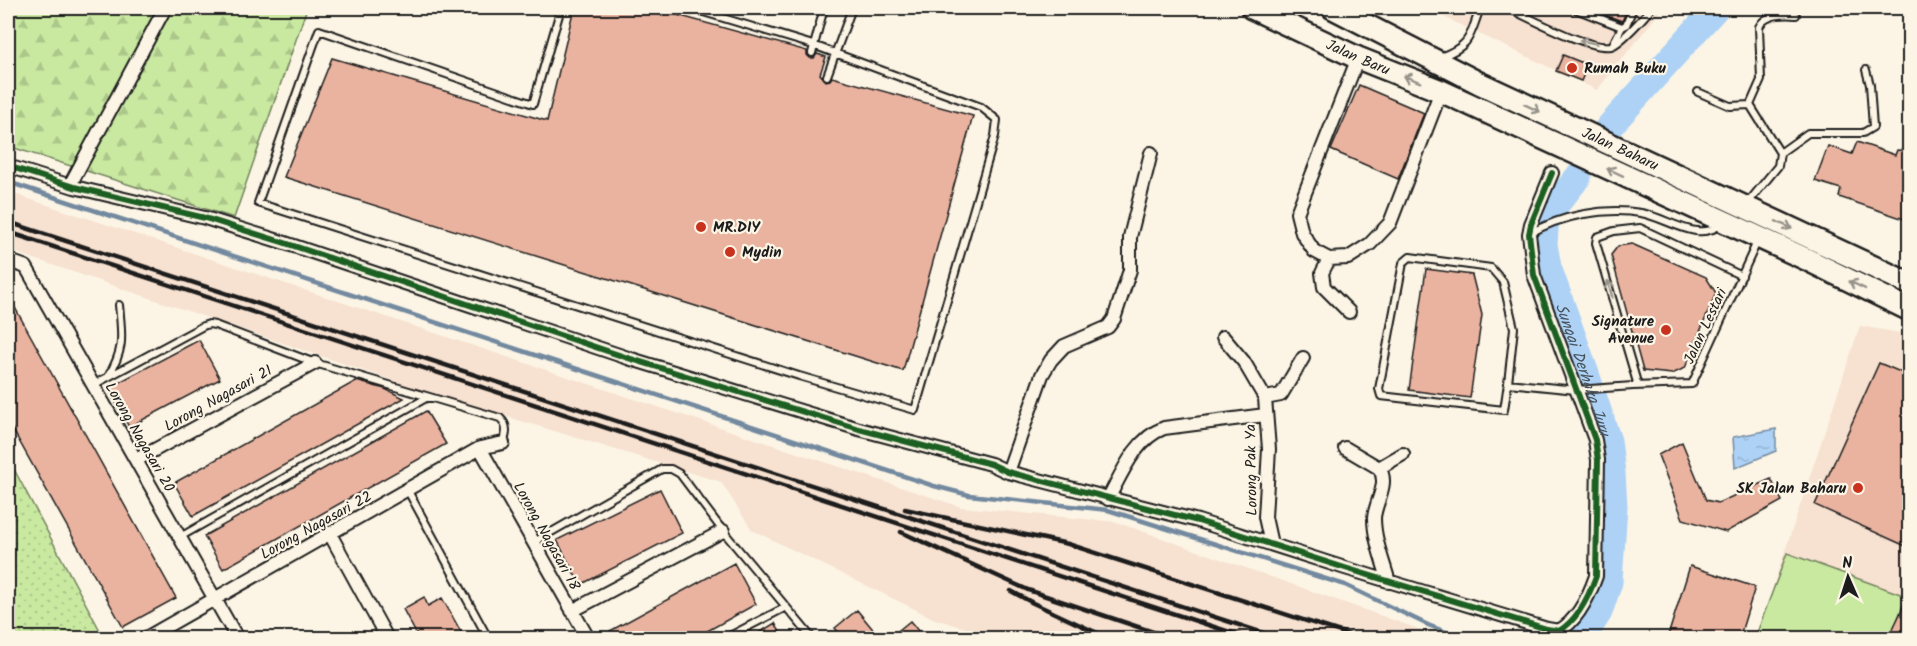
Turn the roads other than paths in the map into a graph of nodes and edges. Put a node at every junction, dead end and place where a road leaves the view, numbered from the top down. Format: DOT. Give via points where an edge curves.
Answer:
graph roads {
  1 [pos="165,8"];
  2 [pos="561,8"];
  3 [pos="690,8"];
  4 [pos="824,8"];
  5 [pos="852,8"];
  6 [pos="1252,8"];
  7 [pos="1333,8"];
  8 [pos="1480,8"];
  9 [pos="1508,8"];
  10 [pos="1573,8"];
  11 [pos="1633,8"];
  12 [pos="1651,8"];
  13 [pos="1796,15"];
  14 [pos="1622,27"];
  15 [pos="813,45"];
  16 [pos="1611,46"];
  17 [pos="812,53"];
  18 [pos="834,53"];
  19 [pos="1358,58"];
  20 [pos="1434,59"];
  21 [pos="1866,70"];
  22 [pos="827,75"];
  23 [pos="1440,91"];
  24 [pos="1698,92"];
  25 [pos="1466,102"];
  26 [pos="1750,105"];
  27 [pos="1151,153"];
  28 [pos="1780,153"];
  29 [pos="8,166"];
  30 [pos="1552,173"];
  31 [pos="70,185"];
  32 [pos="1745,207"];
  33 [pos="1723,222"];
  34 [pos="1533,232"];
  35 [pos="1759,238"];
  36 [pos="1329,259"];
  37 [pos="8,263"];
  38 [pos="1742,276"];
  39 [pos="1910,284"];
  40 [pos="119,305"];
  41 [pos="1910,310"];
  42 [pos="1349,312"];
  43 [pos="1223,337"];
  44 [pos="1303,358"];
  45 [pos="315,363"];
  46 [pos="107,377"];
  47 [pos="1508,383"];
  48 [pos="93,385"];
  49 [pos="1635,386"];
  50 [pos="1576,390"];
  51 [pos="428,397"];
  52 [pos="1265,398"];
  53 [pos="1265,415"];
  54 [pos="503,443"];
  55 [pos="480,448"];
  56 [pos="1345,448"];
  57 [pos="1403,454"];
  58 [pos="136,460"];
  59 [pos="1380,468"];
  60 [pos="1008,472"];
  61 [pos="408,490"];
  62 [pos="1108,499"];
  63 [pos="723,531"];
  64 [pos="330,534"];
  65 [pos="179,537"];
  66 [pos="534,542"];
  67 [pos="1271,544"];
  68 [pos="1389,582"];
  69 [pos="215,599"];
  70 [pos="786,607"];
  71 [pos="573,611"];
  72 [pos="232,637"];
  73 [pos="146,639"];
  74 [pos="387,639"];
  75 [pos="488,639"];
  76 [pos="588,639"];
  77 [pos="726,639"];
  78 [pos="812,639"];
  1 -- 31 [label="street"];
  2 -- 18 [label="lane" via="533,104 319,30 258,203 915,410 997,120 981,106"];
  3 -- 15 [label="lane"];
  4 -- 15 [label="lane"];
  5 -- 18 [label="lane"];
  6 -- 19 [label="highway, Jalan Baru"];
  7 -- 20 [label="highway, Jalan Baharu"];
  8 -- 20 [label="lane" via="1467,42"];
  16 -- 9 [label="lane, one-way" via="1583,43"];
  10 -- 14 [label="lane"];
  11 -- 14 [label="lane"];
  12 -- 16 [label="lane"];
  13 -- 26 [label="lane" via="1761,21 1761,80"];
  14 -- 16 [label="lane"];
  15 -- 17 [label="lane"];
  15 -- 18 [label="lane"];
  18 -- 22 [label="lane"];
  23 -- 19 [label="highway, Jalan Baru, one-way"];
  19 -- 36 [label="street" via="1297,213 1302,233 1314,251"];
  20 -- 32 [label="highway, Jalan Baharu, one-way"];
  21 -- 28 [label="lane" via="1873,127 1863,132 1808,133"];
  23 -- 25 [label="highway, Jalan Baru"];
  23 -- 36 [label="street" via="1390,224 1370,244 1347,258"];
  24 -- 26 [label="lane" via="1730,106"];
  33 -- 25 [label="highway, Jalan Baharu, one-way"];
  26 -- 28 [label="lane"];
  27 -- 60 [label="street" via="1130,237 1130,270 1114,319 1108,327 1064,346 1051,360 1042,375"];
  28 -- 32 [label="lane" via="1779,166"];
  29 -- 31 [label="street"];
  30 -- 34 [label="street" via="1531,224"];
  31 -- 60 [label="street" via="282,242 628,358"];
  32 -- 39 [label="highway, Jalan Baharu, one-way"];
  33 -- 34 [label="lane" via="1713,230 1703,231 1643,213 1613,211 1560,221"];
  33 -- 35 [label="highway, Jalan Baharu"];
  34 -- 50 [label="street" via="1534,275"];
  35 -- 38 [label="lane, Jalan Lestari"];
  41 -- 35 [label="highway, Jalan Baharu, one-way"];
  36 -- 42 [label="street" via="1322,273 1324,287"];
  37 -- 48 [label="street, Lorong Nagasari 20" via="26,267"];
  38 -- 49 [label="lane, Jalan Lestari" via="1692,384"];
  49 -- 38 [label="lane, one-way" via="1597,237 1640,228"];
  40 -- 46 [label="lane" via="120,352"];
  43 -- 52 [label="street" via="1244,362"];
  44 -- 52 [label="street" via="1281,395"];
  45 -- 46 [label="lane" via="209,324"];
  45 -- 51 [label="lane"];
  45 -- 58 [label="street, Lorong Nagasari 21"];
  46 -- 48 [label="lane"];
  47 -- 47 [label="lane" via="1504,410 1381,396 1378,389 1403,263 1410,257 1491,268 1503,282 1514,328"];
  47 -- 50 [label="lane, Jalan Lestari"];
  48 -- 58 [label="street, Lorong Nagasari 20"];
  49 -- 50 [label="lane, Jalan Lestari"];
  50 -- 68 [label="street" via="1598,460 1596,576 1569,625 1559,632"];
  51 -- 54 [label="lane" via="500,418 507,431"];
  51 -- 65 [label="lane"];
  52 -- 53 [label="street, Lorong Pak Ya"];
  53 -- 62 [label="street" via="1154,432 1126,464"];
  53 -- 67 [label="street, Lorong Pak Ya" via="1269,449 1265,517"];
  54 -- 55 [label="street, Lorong Nagasari 22"];
  55 -- 61 [label="street, Lorong Nagasari 22"];
  55 -- 66 [label="street, Lorong Nagasari 18"];
  56 -- 59 [label="street"];
  57 -- 59 [label="street"];
  58 -- 65 [label="street, Lorong Nagasari 20"];
  59 -- 68 [label="street" via="1383,483 1374,516"];
  60 -- 62 [label="street"];
  61 -- 64 [label="street, Lorong Nagasari 22"];
  61 -- 75 [label="lane"];
  62 -- 67 [label="street"];
  63 -- 66 [label="lane" via="680,474 662,469"];
  63 -- 70 [label="lane"];
  63 -- 71 [label="street"];
  64 -- 69 [label="street, Lorong Nagasari 22"];
  64 -- 74 [label="street"];
  65 -- 69 [label="street, Lorong Nagasari 20"];
  66 -- 71 [label="street, Lorong Nagasari 18"];
  67 -- 68 [label="street"];
  69 -- 72 [label="street, Lorong Nagasari 20"];
  69 -- 73 [label="street, Lorong Nagasari 22"];
  70 -- 77 [label="lane"];
  70 -- 78 [label="lane"];
  71 -- 76 [label="street, Lorong Nagasari 18"];
}
